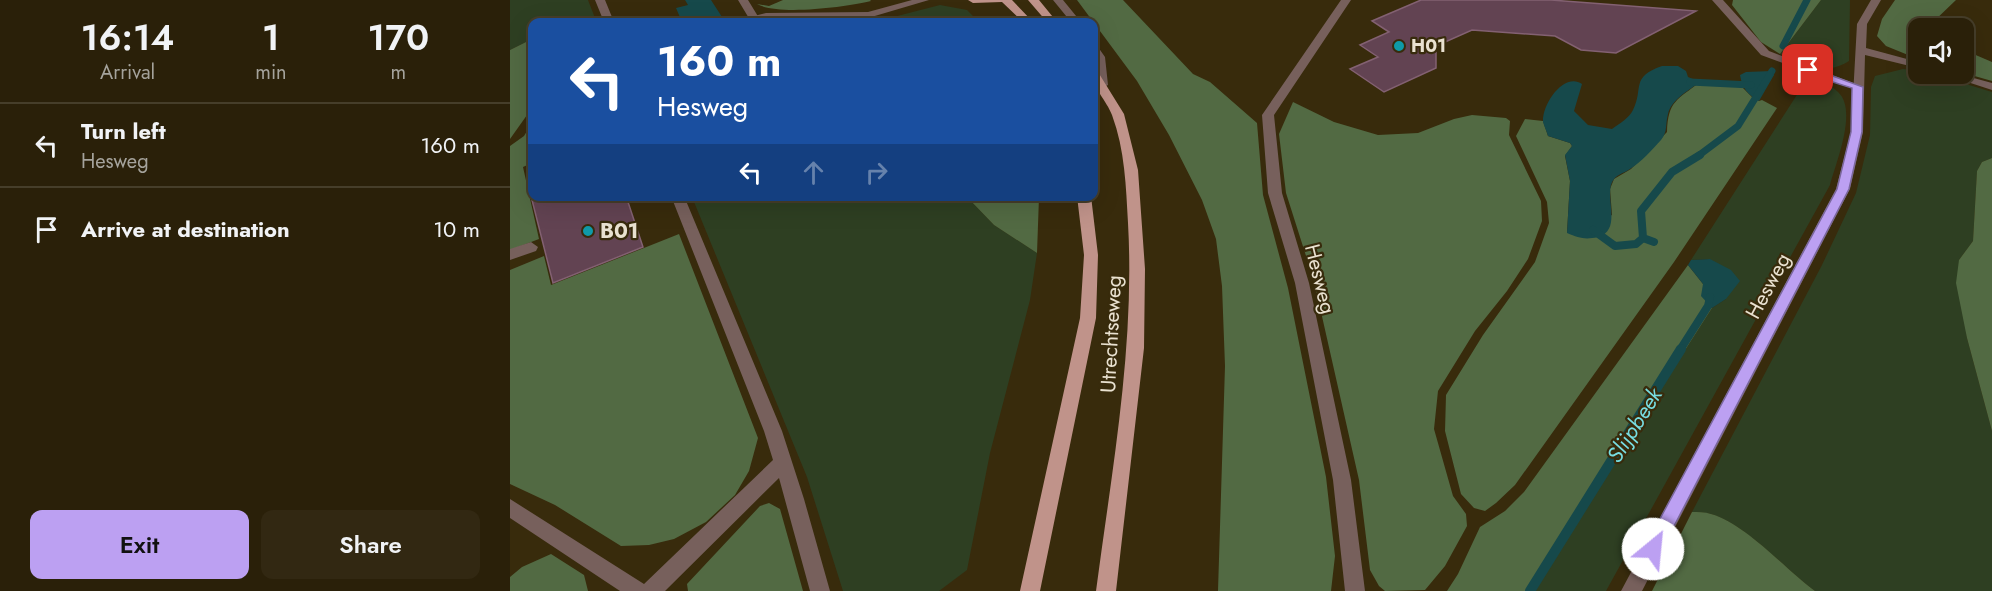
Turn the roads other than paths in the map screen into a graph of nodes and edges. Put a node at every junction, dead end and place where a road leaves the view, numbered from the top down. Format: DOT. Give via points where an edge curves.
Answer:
graph roads {
  1 [pos="600,0"];
  2 [pos="743,0"];
  3 [pos="924,0"];
  4 [pos="973,0"];
  5 [pos="999,0"];
  6 [pos="1006,0"];
  7 [pos="1033,0"];
  8 [pos="1058,0"];
  9 [pos="1346,0"];
  10 [pos="1717,0"];
  11 [pos="1876,0"];
  12 [pos="1861,2"];
  13 [pos="1867,13"];
  14 [pos="607,18"];
  15 [pos="754,18"];
  16 [pos="1024,18"];
  17 [pos="1049,18"];
  18 [pos="1073,18"];
  19 [pos="1860,50"];
  20 [pos="1098,55"];
  21 [pos="1908,62"];
  22 [pos="1098,80"];
  23 [pos="1974,82"];
  24 [pos="1102,85"];
  25 [pos="1858,87"];
  26 [pos="1992,87"];
  27 [pos="679,201"];
  28 [pos="1085,201"];
  29 [pos="531,247"];
  30 [pos="510,255"];
  31 [pos="782,463"];
  32 [pos="510,508"];
  33 [pos="638,591"];
  34 [pos="651,591"];
  35 [pos="820,591"];
  36 [pos="1030,591"];
  37 [pos="1106,591"];
  38 [pos="1355,591"];
  39 [pos="1630,591"];
  1 -- 14 [label="street"];
  2 -- 15 [label="street"];
  3 -- 15 [label="street" via="868,15"];
  4 -- 5 [label="main road"];
  6 -- 16 [label="main road"];
  7 -- 17 [label="main road"];
  8 -- 18 [label="street"];
  9 -- 38 [label="street, Hesweg" via="1268,115 1268,135 1275,193 1302,283 1342,480"];
  10 -- 25 [label="street" via="1765,53"];
  11 -- 13 [label="street, Hesweg"];
  12 -- 13 [label="street"];
  13 -- 19 [label="street, Hesweg"];
  19 -- 21 [label="street"];
  19 -- 25 [label="street, Hesweg"];
  20 -- 24 [label="street, Utrechtseweg"];
  22 -- 24 [label="main road, Utrechtseweg"];
  23 -- 26 [label="street"];
  24 -- 37 [label="main road, Utrechtseweg" via="1118,114 1132,170 1138,270 1136,348"];
  25 -- 39 [label="street, Hesweg" via="1857,132 1843,189"];
  27 -- 31 [label="street" via="773,431"];
  28 -- 36 [label="main road, Utrechtseweg" via="1091,255 1088,318"];
  29 -- 30 [label="street"];
  31 -- 34 [label="street"];
  31 -- 35 [label="street"];
  32 -- 33 [label="street"];
}
